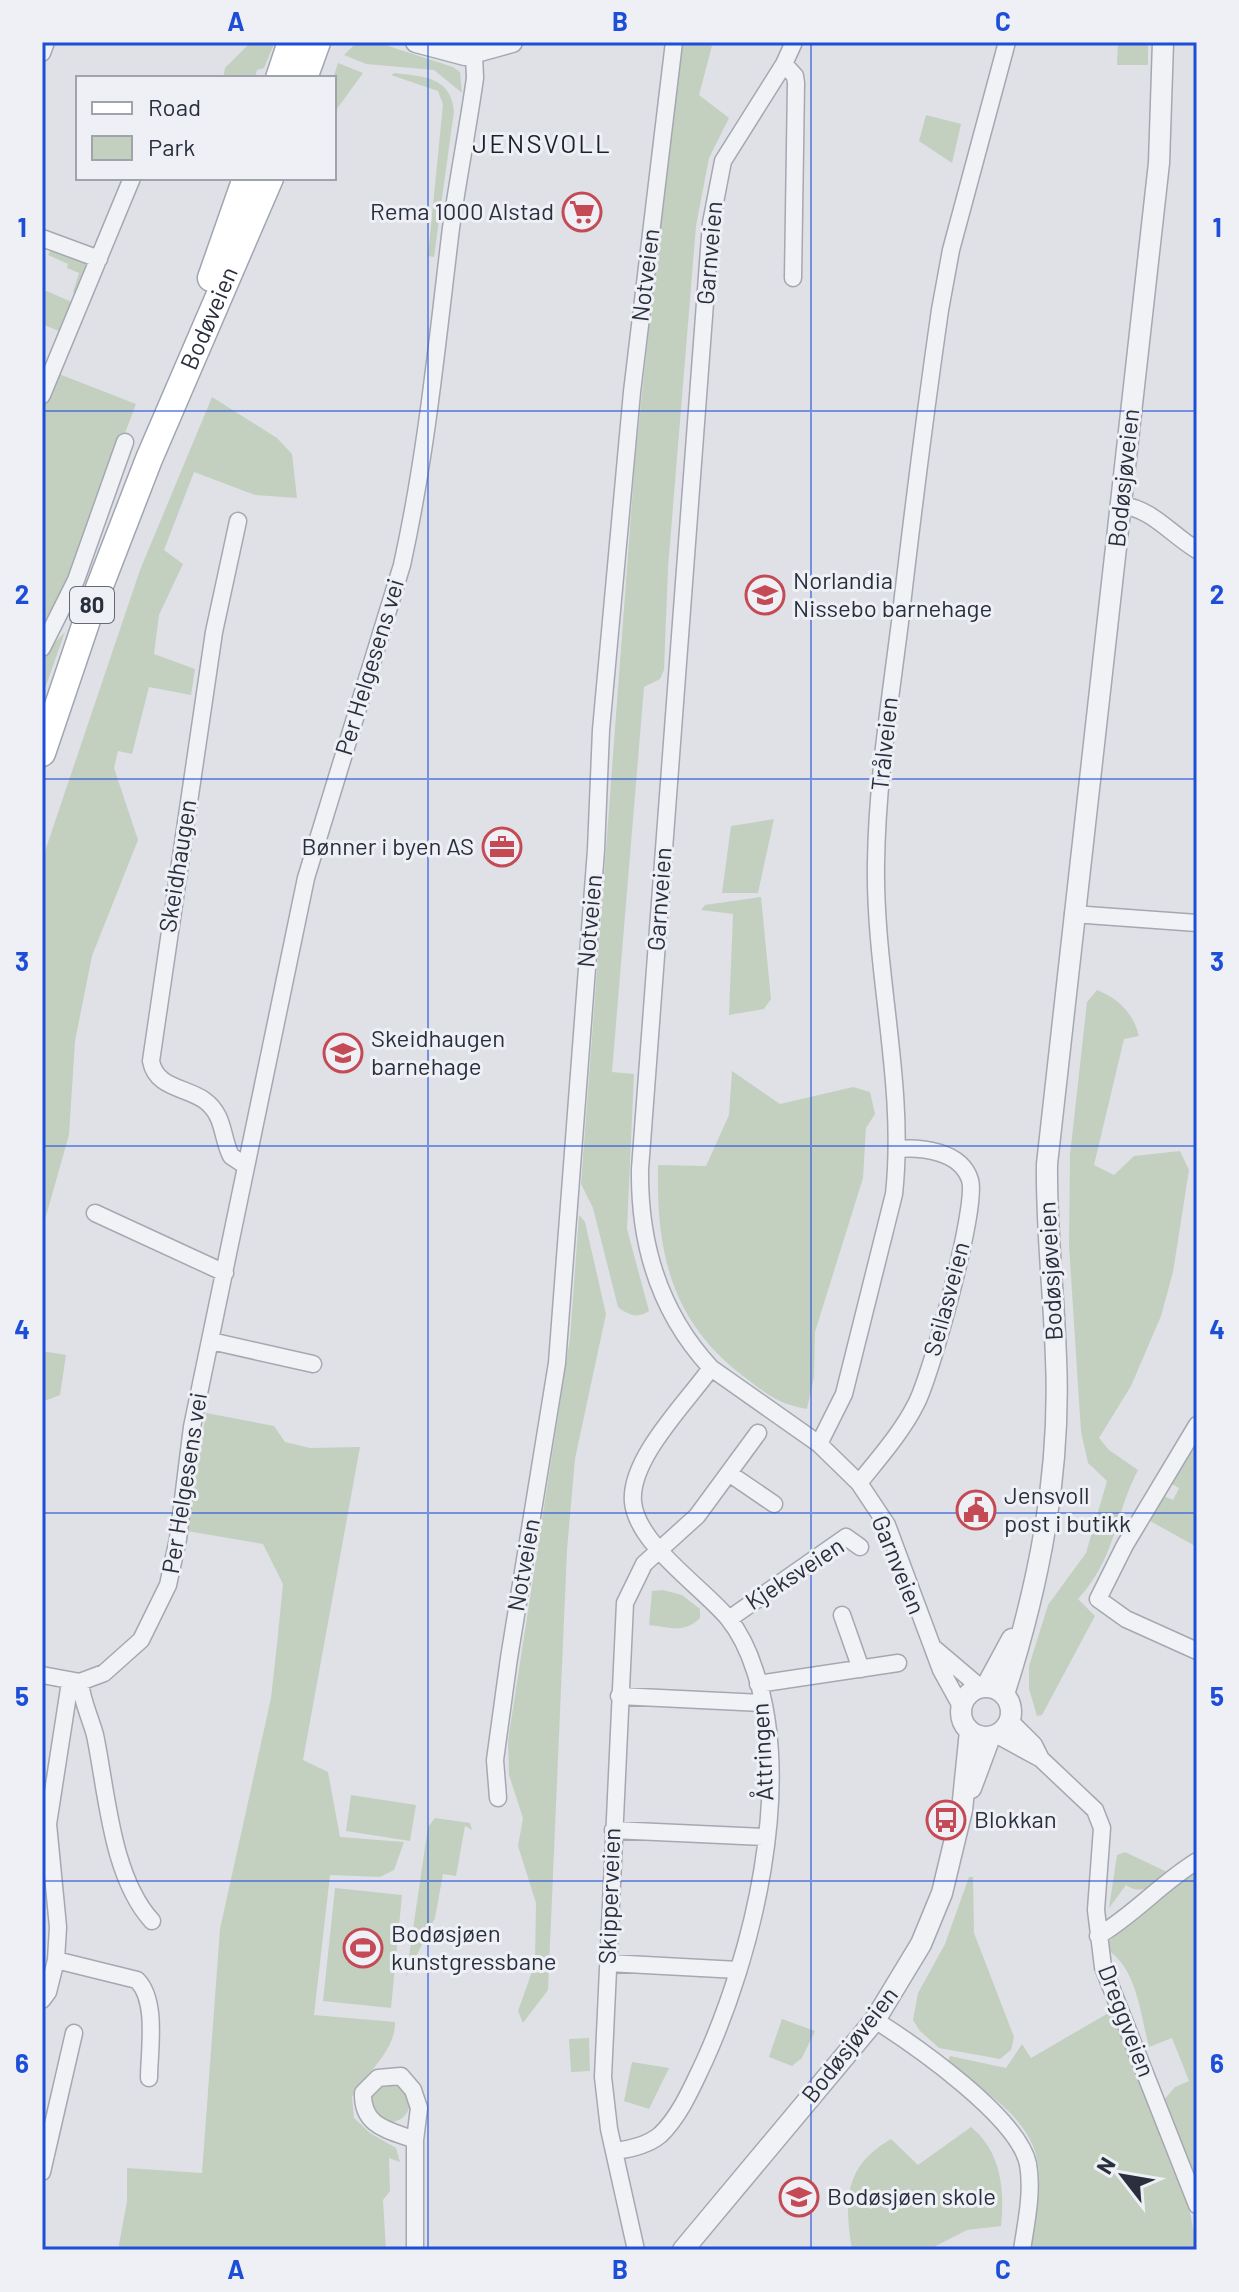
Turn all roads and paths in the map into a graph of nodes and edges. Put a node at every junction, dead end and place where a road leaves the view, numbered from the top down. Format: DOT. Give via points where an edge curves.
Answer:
graph roads {
  1 [pos="46,42"];
  2 [pos="291,42"];
  3 [pos="317,42"];
  4 [pos="416,42"];
  5 [pos="512,42"];
  6 [pos="674,42"];
  7 [pos="794,42"];
  8 [pos="1007,42"];
  9 [pos="1163,42"];
  10 [pos="42,53"];
  11 [pos="474,55"];
  12 [pos="784,64"];
  13 [pos="280,76"];
  14 [pos="305,76"];
  15 [pos="131,180"];
  16 [pos="245,180"];
  17 [pos="269,180"];
  18 [pos="42,238"];
  19 [pos="99,259"];
  20 [pos="793,278"];
  21 [pos="42,395"];
  22 [pos="125,442"];
  23 [pos="149,459"];
  24 [pos="1121,505"];
  25 [pos="238,521"];
  26 [pos="1197,550"];
  27 [pos="42,648"];
  28 [pos="42,753"];
  29 [pos="1073,914"];
  30 [pos="1197,923"];
  31 [pos="897,1149"];
  32 [pos="246,1166"];
  33 [pos="95,1213"];
  34 [pos="225,1273"];
  35 [pos="211,1341"];
  36 [pos="313,1364"];
  37 [pos="711,1368"];
  38 [pos="1197,1425"];
  39 [pos="758,1433"];
  40 [pos="819,1444"];
  41 [pos="730,1474"];
  42 [pos="859,1483"];
  43 [pos="774,1504"];
  44 [pos="860,1547"];
  45 [pos="659,1549"];
  46 [pos="842,1615"];
  47 [pos="729,1619"];
  48 [pos="931,1646"];
  49 [pos="1197,1651"];
  50 [pos="898,1663"];
  51 [pos="861,1669"];
  52 [pos="42,1675"];
  53 [pos="75,1682"];
  54 [pos="758,1684"];
  55 [pos="990,1690"];
  56 [pos="619,1696"];
  57 [pos="762,1703"];
  58 [pos="962,1708"];
  59 [pos="992,1731"];
  60 [pos="498,1798"];
  61 [pos="613,1830"];
  62 [pos="765,1837"];
  63 [pos="1197,1861"];
  64 [pos="152,1921"];
  65 [pos="1098,1936"];
  66 [pos="56,1960"];
  67 [pos="608,1963"];
  68 [pos="738,1970"];
  69 [pos="42,2000"];
  70 [pos="875,2020"];
  71 [pos="74,2033"];
  72 [pos="149,2078"];
  73 [pos="415,2140"];
  74 [pos="615,2151"];
  75 [pos="42,2172"];
  76 [pos="1196,2199"];
  77 [pos="415,2250"];
  78 [pos="636,2250"];
  79 [pos="683,2250"];
  80 [pos="1022,2250"];
  1 -- 10 [label="street"];
  2 -- 13 [label="main road"];
  3 -- 14 [label="main road"];
  4 -- 11 [label="street"];
  5 -- 11 [label="street"];
  6 -- 60 [label="street, Notveien" via="632,392 601,730 557,1363 510,1644 495,1760"];
  7 -- 12 [label="street, Garnveien"];
  8 -- 31 [label="street, Trålveien" via="940,310 880,778 879,964"];
  9 -- 24 [label="street, Bodøsjøveien" via="1159,163"];
  11 -- 32 [label="street, Per Helgesens vei" via="435,382 412,519 306,878"];
  12 -- 20 [label="street" via="796,83"];
  12 -- 37 [label="street, Garnveien" via="723,161 712,212 640,1169 642,1227 656,1281 678,1326"];
  15 -- 19 [label="street"];
  16 -- 23 [label="main road, Bodøveien / 80"];
  17 -- 23 [label="main road, Bodøveien / 80"];
  18 -- 19 [label="street"];
  19 -- 21 [label="street"];
  22 -- 27 [label="street" via="76,580"];
  23 -- 28 [label="main road, Bodøveien / 80"];
  24 -- 26 [label="street" via="1154,516"];
  24 -- 29 [label="street, Bodøsjøveien"];
  25 -- 32 [label="street, Skeidhaugen" via="214,632 151,1061 164,1082 213,1108 231,1156"];
  29 -- 30 [label="street"];
  29 -- 55 [label="street, Bodøsjøveien" via="1047,1164 1055,1464 1039,1565 1022,1626"];
  31 -- 40 [label="street, Trålveien" via="894,1194 844,1394"];
  31 -- 42 [label="street, Seilasveien" via="948,1156 962,1166 972,1197 959,1264 921,1394"];
  32 -- 34 [label="street, Per Helgesens vei"];
  33 -- 34 [label="street"];
  34 -- 35 [label="street, Per Helgesens vei"];
  35 -- 36 [label="street"];
  35 -- 53 [label="street, Per Helgesens vei" via="192,1427 178,1539 162,1602 133,1649 104,1673"];
  37 -- 40 [label="street, Garnveien"];
  37 -- 45 [label="street, Åttringen" via="646,1456 636,1479 636,1515"];
  38 -- 49 [label="street" via="1098,1599 1126,1619"];
  39 -- 41 [label="street, Skipperveien"];
  40 -- 42 [label="street, Garnveien"];
  41 -- 43 [label="street"];
  41 -- 45 [label="street, Skipperveien" via="697,1516"];
  42 -- 48 [label="street, Garnveien" via="887,1525"];
  44 -- 47 [label="street, Kjeksveien" via="846,1537"];
  45 -- 47 [label="street, Åttringen"];
  45 -- 56 [label="street, Skipperveien" via="644,1564 625,1603"];
  46 -- 51 [label="street"];
  47 -- 54 [label="street, Åttringen" via="745,1642"];
  48 -- 55 [label="street, Garnveien"];
  48 -- 58 [label="street, Garnveien"];
  50 -- 51 [label="street"];
  51 -- 54 [label="street"];
  52 -- 53 [label="street"];
  53 -- 64 [label="street" via="95,1738 109,1822 135,1894"];
  53 -- 66 [label="street" via="48,1824"];
  54 -- 57 [label="street, Åttringen"];
  55 -- 58 [label="street, Bodøsjøveien" via="968,1695"];
  55 -- 59 [label="street, Bodøsjøveien" via="1011,1707"];
  56 -- 57 [label="street"];
  56 -- 61 [label="street, Skipperveien"];
  57 -- 62 [label="street, Åttringen" via="769,1790"];
  58 -- 59 [label="street, Bodøsjøveien" via="965,1724"];
  59 -- 65 [label="street, Dreggveien" via="1041,1759 1095,1810 1102,1828"];
  59 -- 70 [label="street, Bodøsjøveien" via="962,1810 932,1919"];
  61 -- 62 [label="street"];
  61 -- 67 [label="street, Skipperveien"];
  62 -- 68 [label="street, Åttringen"];
  63 -- 65 [label="street"];
  65 -- 76 [label="street, Dreggveien" via="1103,1967"];
  66 -- 69 [label="street"];
  66 -- 72 [label="street" via="130,1977 142,1985 149,2017"];
  67 -- 68 [label="street"];
  67 -- 74 [label="street, Skipperveien" via="603,2077"];
  68 -- 74 [label="street, Åttringen" via="710,2047 679,2109 658,2137"];
  70 -- 79 [label="street, Bodøsjøveien"];
  70 -- 80 [label="street" via="994,2109 1016,2137 1028,2178"];
  71 -- 75 [label="street"];
  73 -- 77 [label="street"];
  74 -- 78 [label="street, Skipperveien"];
}
